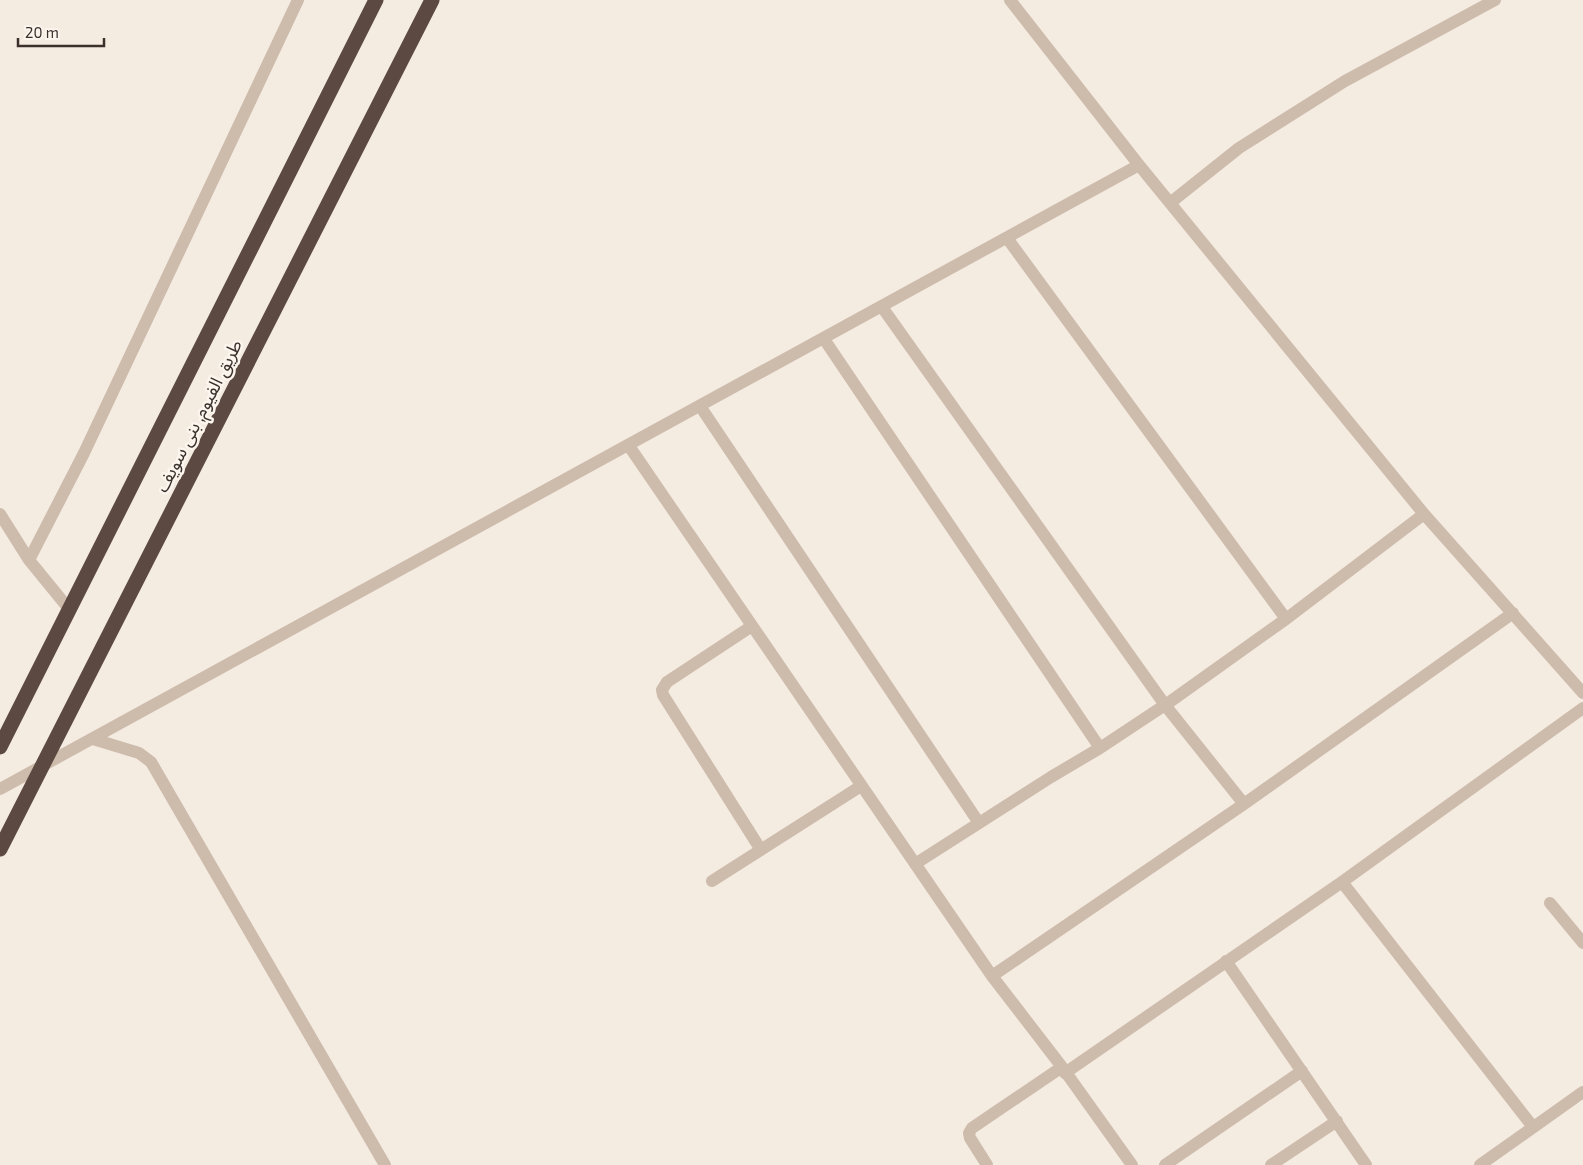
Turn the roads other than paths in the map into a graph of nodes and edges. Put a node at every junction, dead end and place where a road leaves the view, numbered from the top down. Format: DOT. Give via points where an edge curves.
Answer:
graph roads {
  1 [pos="298,0"];
  2 [pos="376,0"];
  3 [pos="432,0"];
  4 [pos="1010,0"];
  5 [pos="1495,0"];
  6 [pos="1139,165"];
  7 [pos="1170,204"];
  8 [pos="1006,238"];
  9 [pos="882,307"];
  10 [pos="824,339"];
  11 [pos="700,406"];
  12 [pos="629,446"];
  13 [pos="0,514"];
  14 [pos="1424,514"];
  15 [pos="28,560"];
  16 [pos="69,609"];
  17 [pos="1512,613"];
  18 [pos="1286,619"];
  19 [pos="752,626"];
  20 [pos="1583,693"];
  21 [pos="1165,705"];
  22 [pos="1582,712"];
  23 [pos="93,740"];
  24 [pos="0,747"];
  25 [pos="1100,748"];
  26 [pos="41,768"];
  27 [pos="861,786"];
  28 [pos="0,790"];
  29 [pos="1244,804"];
  30 [pos="979,823"];
  31 [pos="2,846"];
  32 [pos="761,850"];
  33 [pos="915,864"];
  34 [pos="712,881"];
  35 [pos="1342,882"];
  36 [pos="1550,902"];
  37 [pos="1583,943"];
  38 [pos="1226,961"];
  39 [pos="992,976"];
  40 [pos="1063,1070"];
  41 [pos="1302,1071"];
  42 [pos="1583,1092"];
  43 [pos="1336,1121"];
  44 [pos="1533,1127"];
  45 [pos="385,1165"];
  46 [pos="987,1165"];
  47 [pos="1132,1165"];
  48 [pos="1165,1165"];
  49 [pos="1271,1165"];
  50 [pos="1366,1165"];
  51 [pos="1480,1165"];
  1 -- 15 [label="street" via="84,452"];
  2 -- 16 [label="highway, طريق الفيوم, بنى سويف"];
  3 -- 26 [label="highway, طريق الفيوم, بنى سويف"];
  4 -- 6 [label="street"];
  5 -- 7 [label="street" via="1345,80 1239,148"];
  6 -- 7 [label="street"];
  6 -- 8 [label="street"];
  7 -- 14 [label="street"];
  8 -- 9 [label="street"];
  8 -- 18 [label="street"];
  9 -- 10 [label="street"];
  9 -- 21 [label="street"];
  10 -- 11 [label="street"];
  10 -- 25 [label="street"];
  11 -- 12 [label="street"];
  11 -- 30 [label="street"];
  12 -- 19 [label="street"];
  12 -- 23 [label="street"];
  13 -- 15 [label="street"];
  14 -- 17 [label="street"];
  14 -- 18 [label="street"];
  15 -- 16 [label="street"];
  16 -- 24 [label="highway, طريق الفيوم, بنى سويف"];
  17 -- 20 [label="street"];
  17 -- 29 [label="street"];
  18 -- 21 [label="street"];
  19 -- 27 [label="street"];
  19 -- 32 [label="street" via="666,682 662,690"];
  21 -- 25 [label="street"];
  21 -- 29 [label="street"];
  22 -- 35 [label="street"];
  23 -- 26 [label="street"];
  23 -- 45 [label="street" via="139,753 151,762"];
  25 -- 30 [label="street"];
  26 -- 28 [label="street"];
  26 -- 31 [label="highway, طريق الفيوم, بنى سويف"];
  27 -- 32 [label="street"];
  27 -- 33 [label="street"];
  29 -- 39 [label="street"];
  30 -- 33 [label="street"];
  32 -- 34 [label="street"];
  33 -- 39 [label="street"];
  35 -- 38 [label="street"];
  35 -- 44 [label="street"];
  36 -- 37 [label="street"];
  38 -- 40 [label="street"];
  38 -- 41 [label="street"];
  39 -- 40 [label="street"];
  40 -- 46 [label="street" via="977,1123 970,1131 970,1138"];
  40 -- 47 [label="street"];
  41 -- 43 [label="street"];
  41 -- 48 [label="street"];
  42 -- 44 [label="street"];
  43 -- 49 [label="street"];
  43 -- 50 [label="street"];
  44 -- 51 [label="street"];
}
